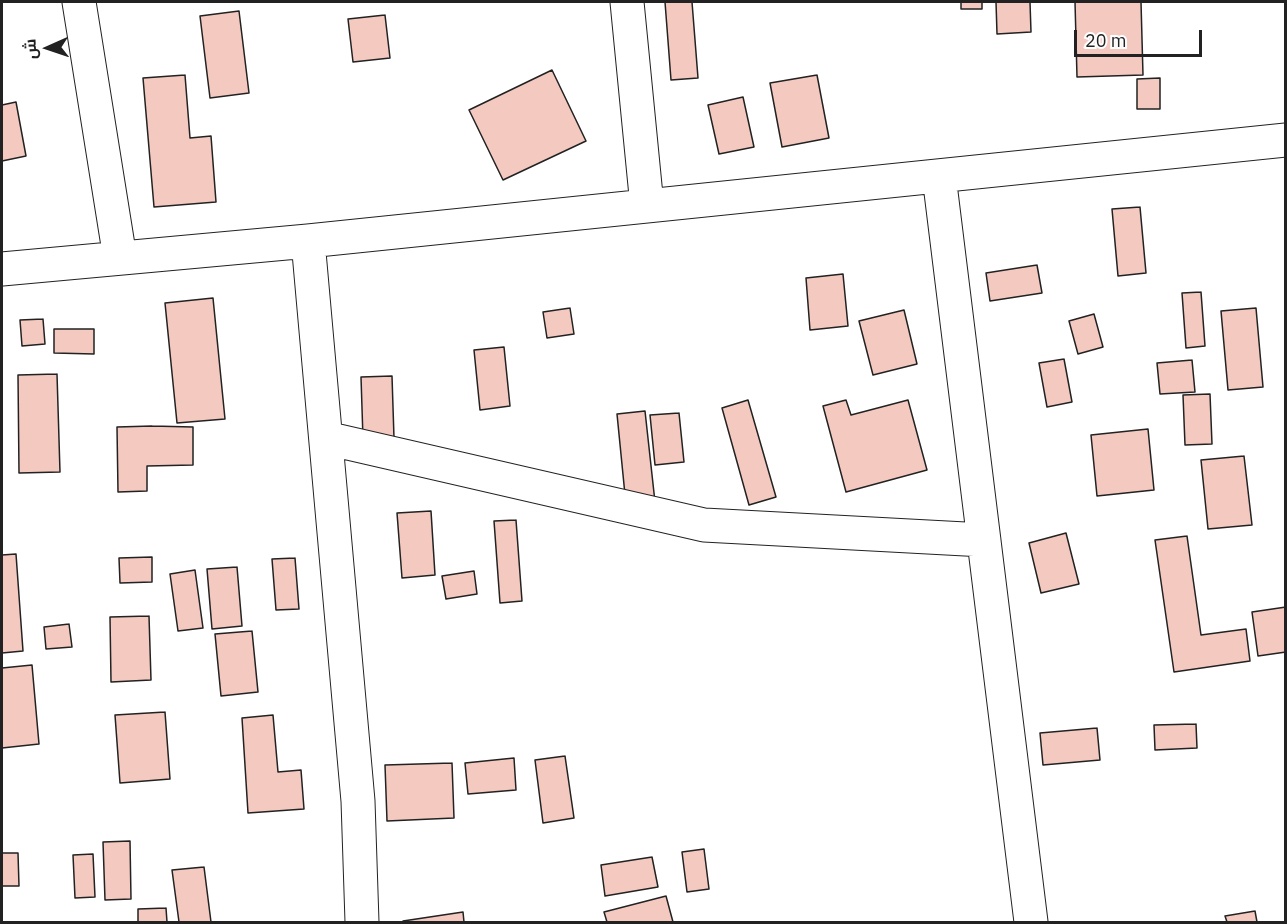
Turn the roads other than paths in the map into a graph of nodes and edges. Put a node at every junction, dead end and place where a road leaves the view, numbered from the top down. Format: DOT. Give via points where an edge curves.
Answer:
graph roads {
  1 [pos="79,2"];
  2 [pos="627,2"];
  3 [pos="1286,140"];
  4 [pos="939,176"];
  5 [pos="647,206"];
  6 [pos="308,241"];
  7 [pos="120,258"];
  8 [pos="2,269"];
  9 [pos="326,438"];
  10 [pos="984,540"];
  11 [pos="362,922"];
  12 [pos="1031,922"];
  1 -- 7 [label="street"];
  2 -- 5 [label="street"];
  3 -- 4 [label="street"];
  4 -- 5 [label="street"];
  4 -- 10 [label="street"];
  5 -- 6 [label="street"];
  6 -- 7 [label="street"];
  6 -- 9 [label="street"];
  7 -- 8 [label="street"];
  9 -- 10 [label="street" via="704,525"];
  9 -- 11 [label="street" via="358,801"];
  10 -- 12 [label="street"];
}
